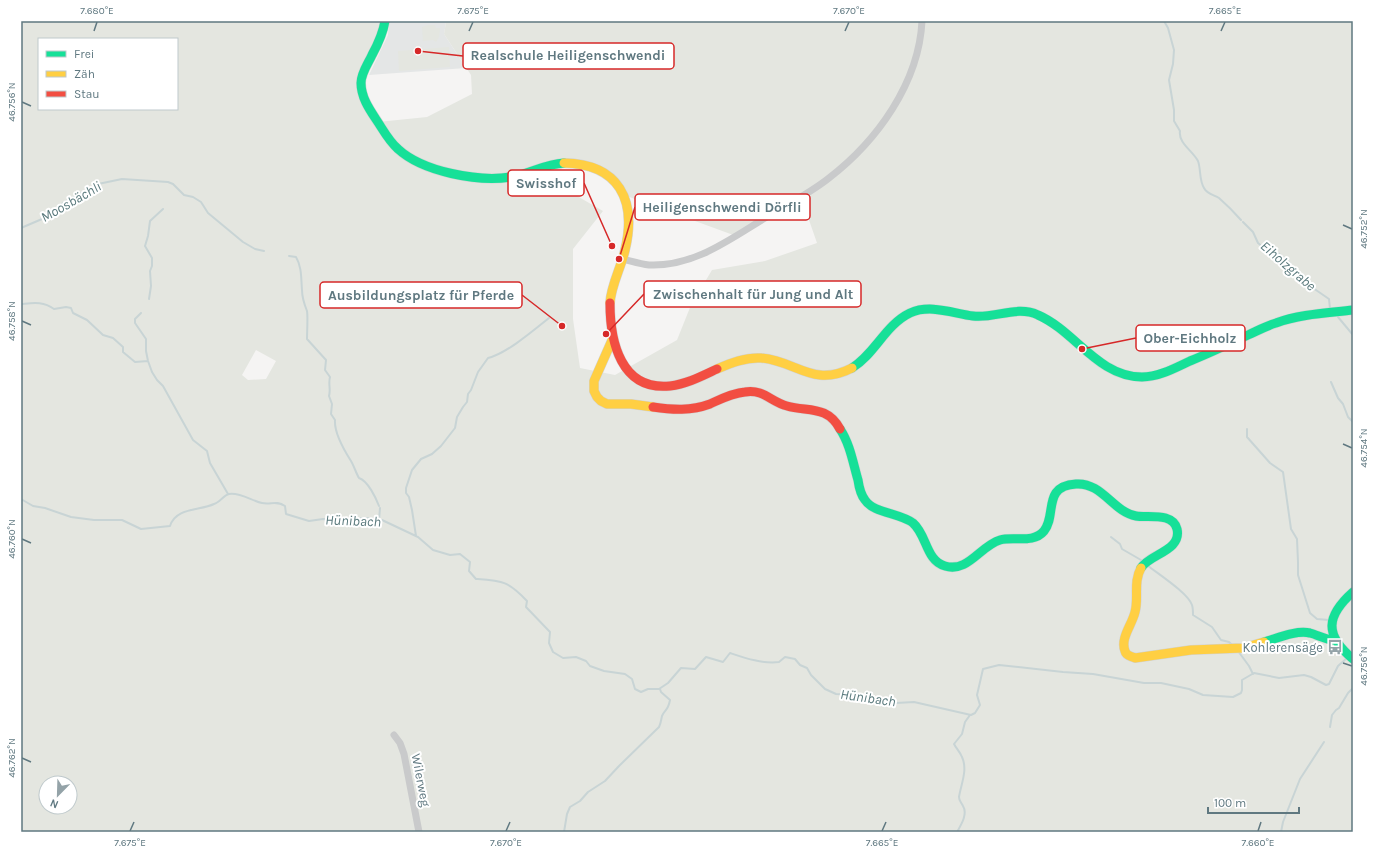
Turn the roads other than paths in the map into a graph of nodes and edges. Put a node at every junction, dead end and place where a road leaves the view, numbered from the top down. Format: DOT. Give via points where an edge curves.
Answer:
graph roads {
  1 [pos="385,21"];
  2 [pos="922,21"];
  3 [pos="622,259"];
  4 [pos="1353,310"];
  5 [pos="613,338"];
  6 [pos="1353,592"];
  7 [pos="1334,640"];
  8 [pos="1353,659"];
  9 [pos="394,735"];
  10 [pos="419,832"];
  1 -- 3 [label="street" via="382,34 362,78 361,89 378,122 395,147 413,160 433,168 485,178 513,177 543,166 557,164 579,165 600,171 615,181 626,202 628,229"];
  2 -- 3 [label="street" via="917,52 899,96 863,147 827,180 699,256 669,264 644,264"];
  3 -- 5 [label="street" via="609,302"];
  4 -- 5 [label="street" via="1276,323 1164,373 1141,378 1114,371 1048,319 1026,311 983,317 930,309 914,312 896,321 855,367 831,376 813,375 756,358 744,359 677,385 652,385 637,379 624,368"];
  5 -- 7 [label="street" via="593,387 594,393 604,404 679,410 700,407 733,395 754,391 765,394 784,406 820,411 841,428 866,502 872,507 899,515 913,523 922,534 932,557 942,565 954,567 965,564 1002,540 1039,535 1046,528 1054,495 1063,487 1072,484 1092,487 1132,515 1170,520 1177,531 1174,544 1147,561 1138,574 1135,613 1123,640 1125,652 1132,657 1190,650 1243,648 1302,632"];
  6 -- 7 [label="street" via="1340,605 1334,616 1331,627"];
  7 -- 8 [label="street" via="1341,650"];
  9 -- 10 [label="street, Wilerweg" via="404,754"];
}
